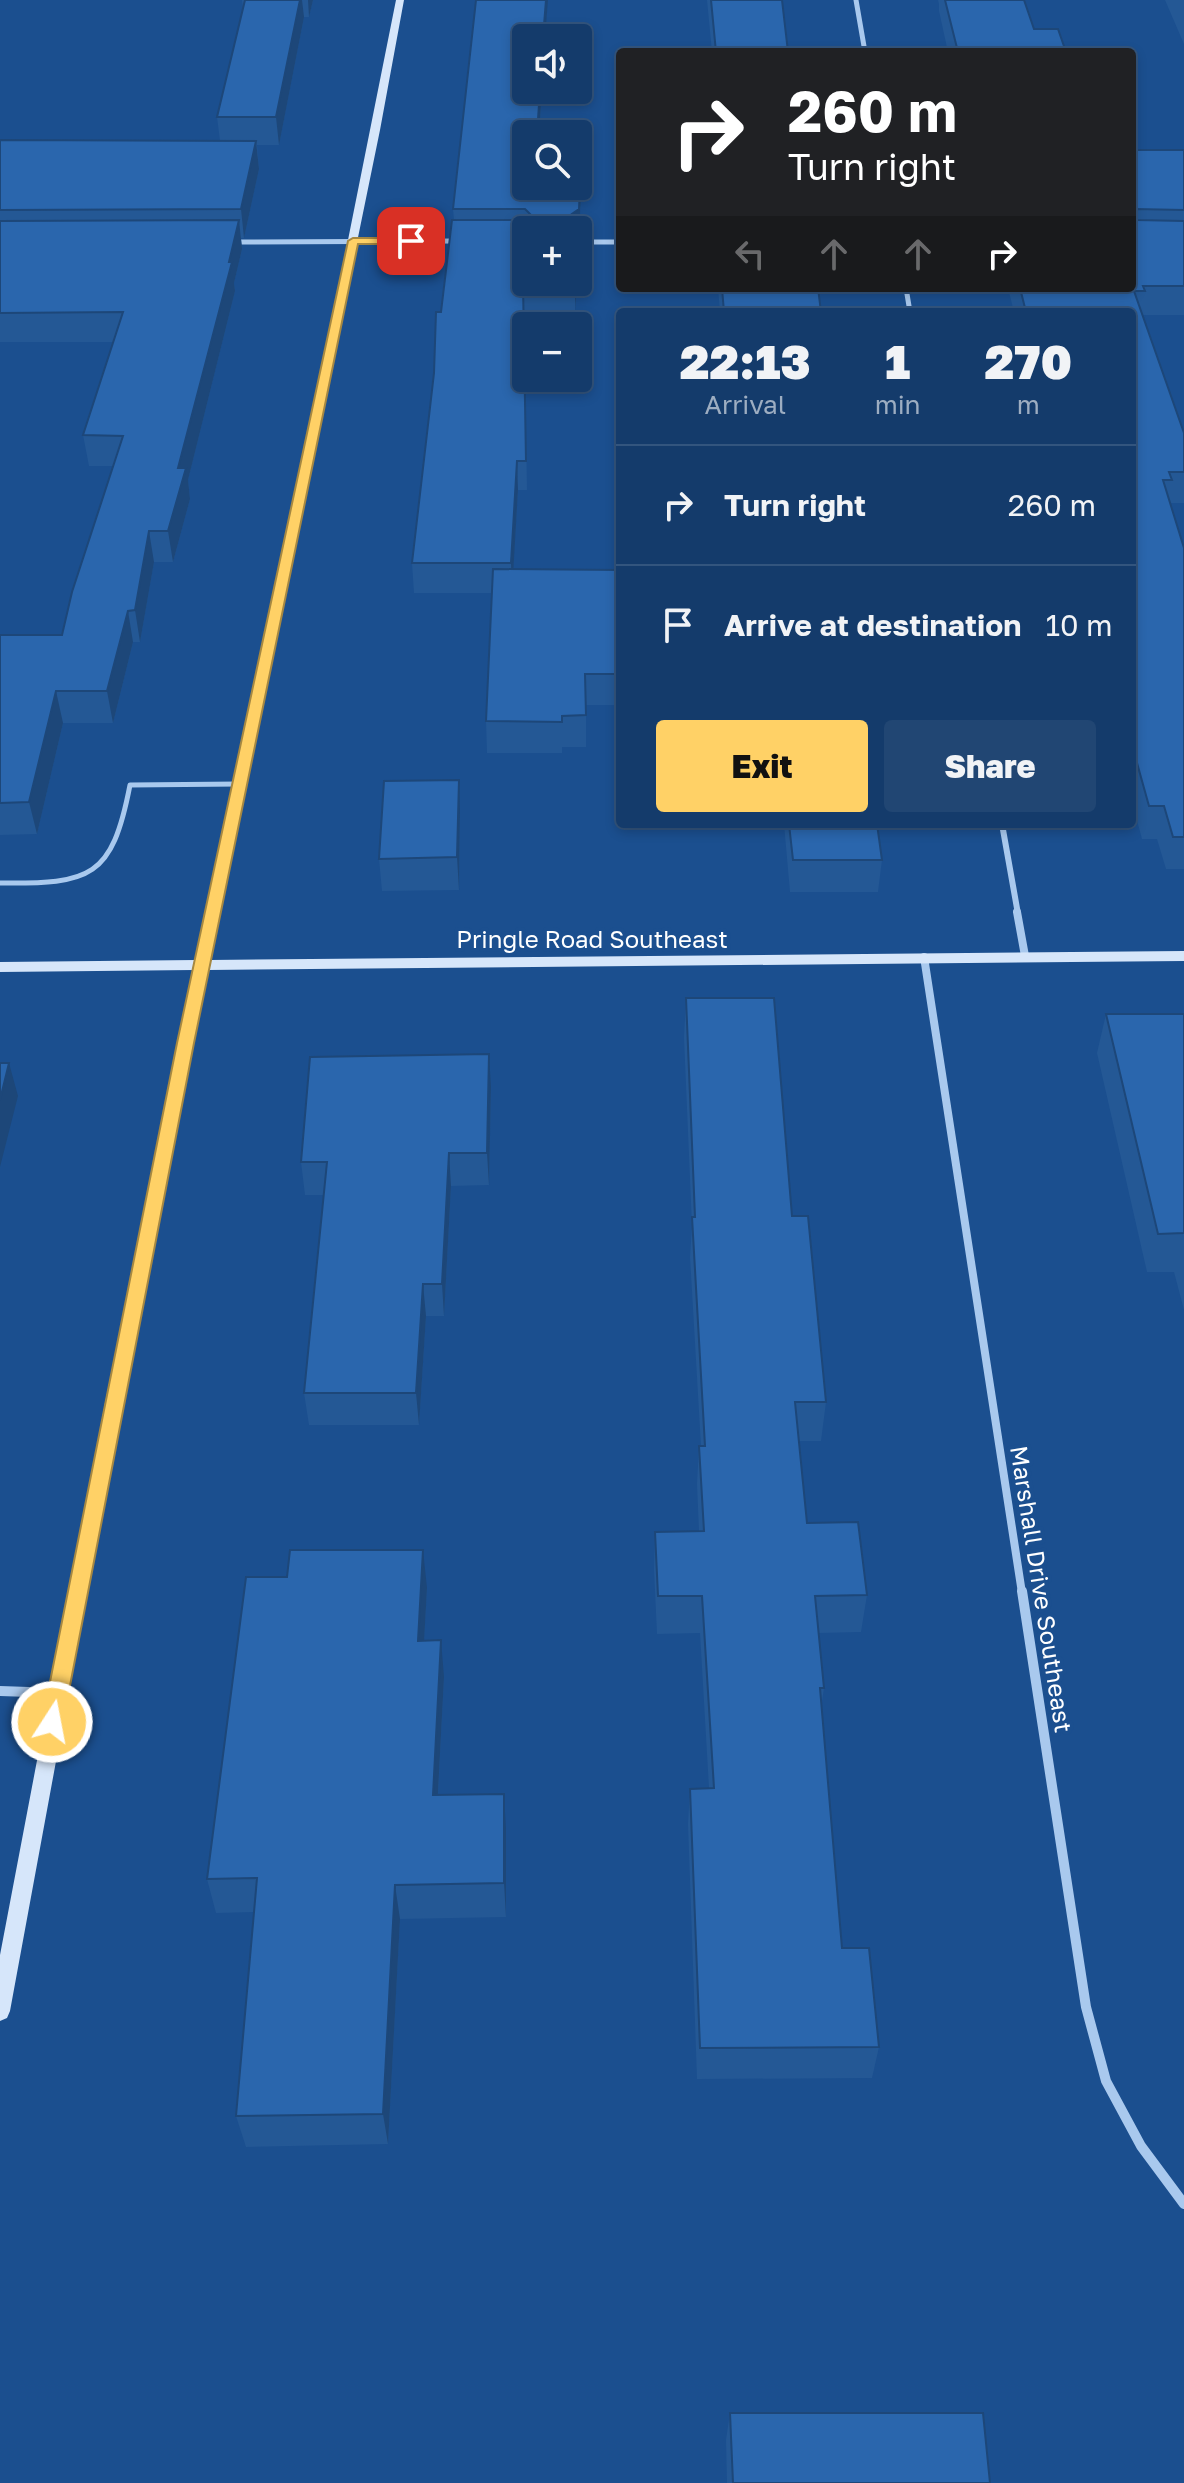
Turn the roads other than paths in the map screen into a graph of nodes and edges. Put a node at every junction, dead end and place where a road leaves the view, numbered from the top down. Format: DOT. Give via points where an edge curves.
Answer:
graph roads {
  1 [pos="400,0"];
  2 [pos="856,0"];
  3 [pos="864,48"];
  4 [pos="353,241"];
  5 [pos="463,241"];
  6 [pos="230,242"];
  7 [pos="592,242"];
  8 [pos="616,242"];
  9 [pos="242,784"];
  10 [pos="1003,828"];
  11 [pos="0,883"];
  12 [pos="1025,956"];
  13 [pos="1184,956"];
  14 [pos="924,957"];
  15 [pos="203,963"];
  16 [pos="0,967"];
  17 [pos="0,1691"];
  18 [pos="58,1693"];
  19 [pos="0,2011"];
  20 [pos="1184,2204"];
  1 -- 4 [label="main road"];
  2 -- 3 [label="street"];
  4 -- 5 [label="street"];
  4 -- 6 [label="street"];
  4 -- 9 [label="main road"];
  7 -- 8 [label="street"];
  9 -- 11 [label="lane" via="130,785 115,845 87,874 55,883"];
  9 -- 15 [label="main road"];
  10 -- 12 [label="street"];
  12 -- 13 [label="main road, Pringle Road Southeast"];
  12 -- 14 [label="main road, Pringle Road Southeast"];
  14 -- 15 [label="main road, Pringle Road Southeast"];
  14 -- 20 [label="street, Marshall Drive Southeast" via="1086,2007 1106,2081 1141,2146"];
  15 -- 16 [label="main road, Pringle Road Southeast"];
  15 -- 18 [label="main road"];
  17 -- 18 [label="street"];
  18 -- 19 [label="main road"];
}
